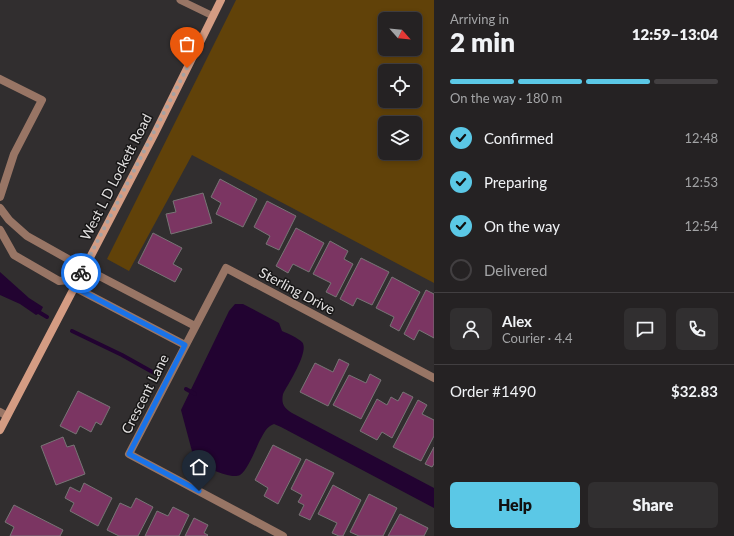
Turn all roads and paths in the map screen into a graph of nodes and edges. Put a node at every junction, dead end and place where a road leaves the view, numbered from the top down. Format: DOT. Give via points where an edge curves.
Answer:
graph roads {
  1 [pos="180,0"];
  2 [pos="221,0"];
  3 [pos="213,16"];
  4 [pos="0,79"];
  5 [pos="0,197"];
  6 [pos="0,208"];
  7 [pos="0,230"];
  8 [pos="84,268"];
  9 [pos="78,279"];
  10 [pos="74,287"];
  11 [pos="195,326"];
  12 [pos="185,345"];
  13 [pos="434,378"];
  14 [pos="4,414"];
  15 [pos="0,430"];
  16 [pos="283,536"];
  1 -- 3 [label="lane"];
  2 -- 3 [label="main road, West L D Lockett Road"];
  3 -- 8 [label="main road, West L D Lockett Road"];
  4 -- 5 [label="street" via="42,100 14,154"];
  6 -- 9 [label="street" via="27,236 68,259"];
  7 -- 9 [label="street" via="14,255 59,281"];
  8 -- 9 [label="main road, West L D Lockett Road"];
  8 -- 11 [label="street"];
  9 -- 10 [label="main road, West L D Lockett Road"];
  10 -- 12 [label="street, Crescent Lane"];
  10 -- 14 [label="main road, West L D Lockett Road"];
  11 -- 12 [label="street, Sterling Drive"];
  11 -- 13 [label="street, Sterling Drive" via="226,268"];
  12 -- 16 [label="street, Crescent Lane" via="129,454"];
  14 -- 15 [label="main road, West L D Lockett Road"];
}
